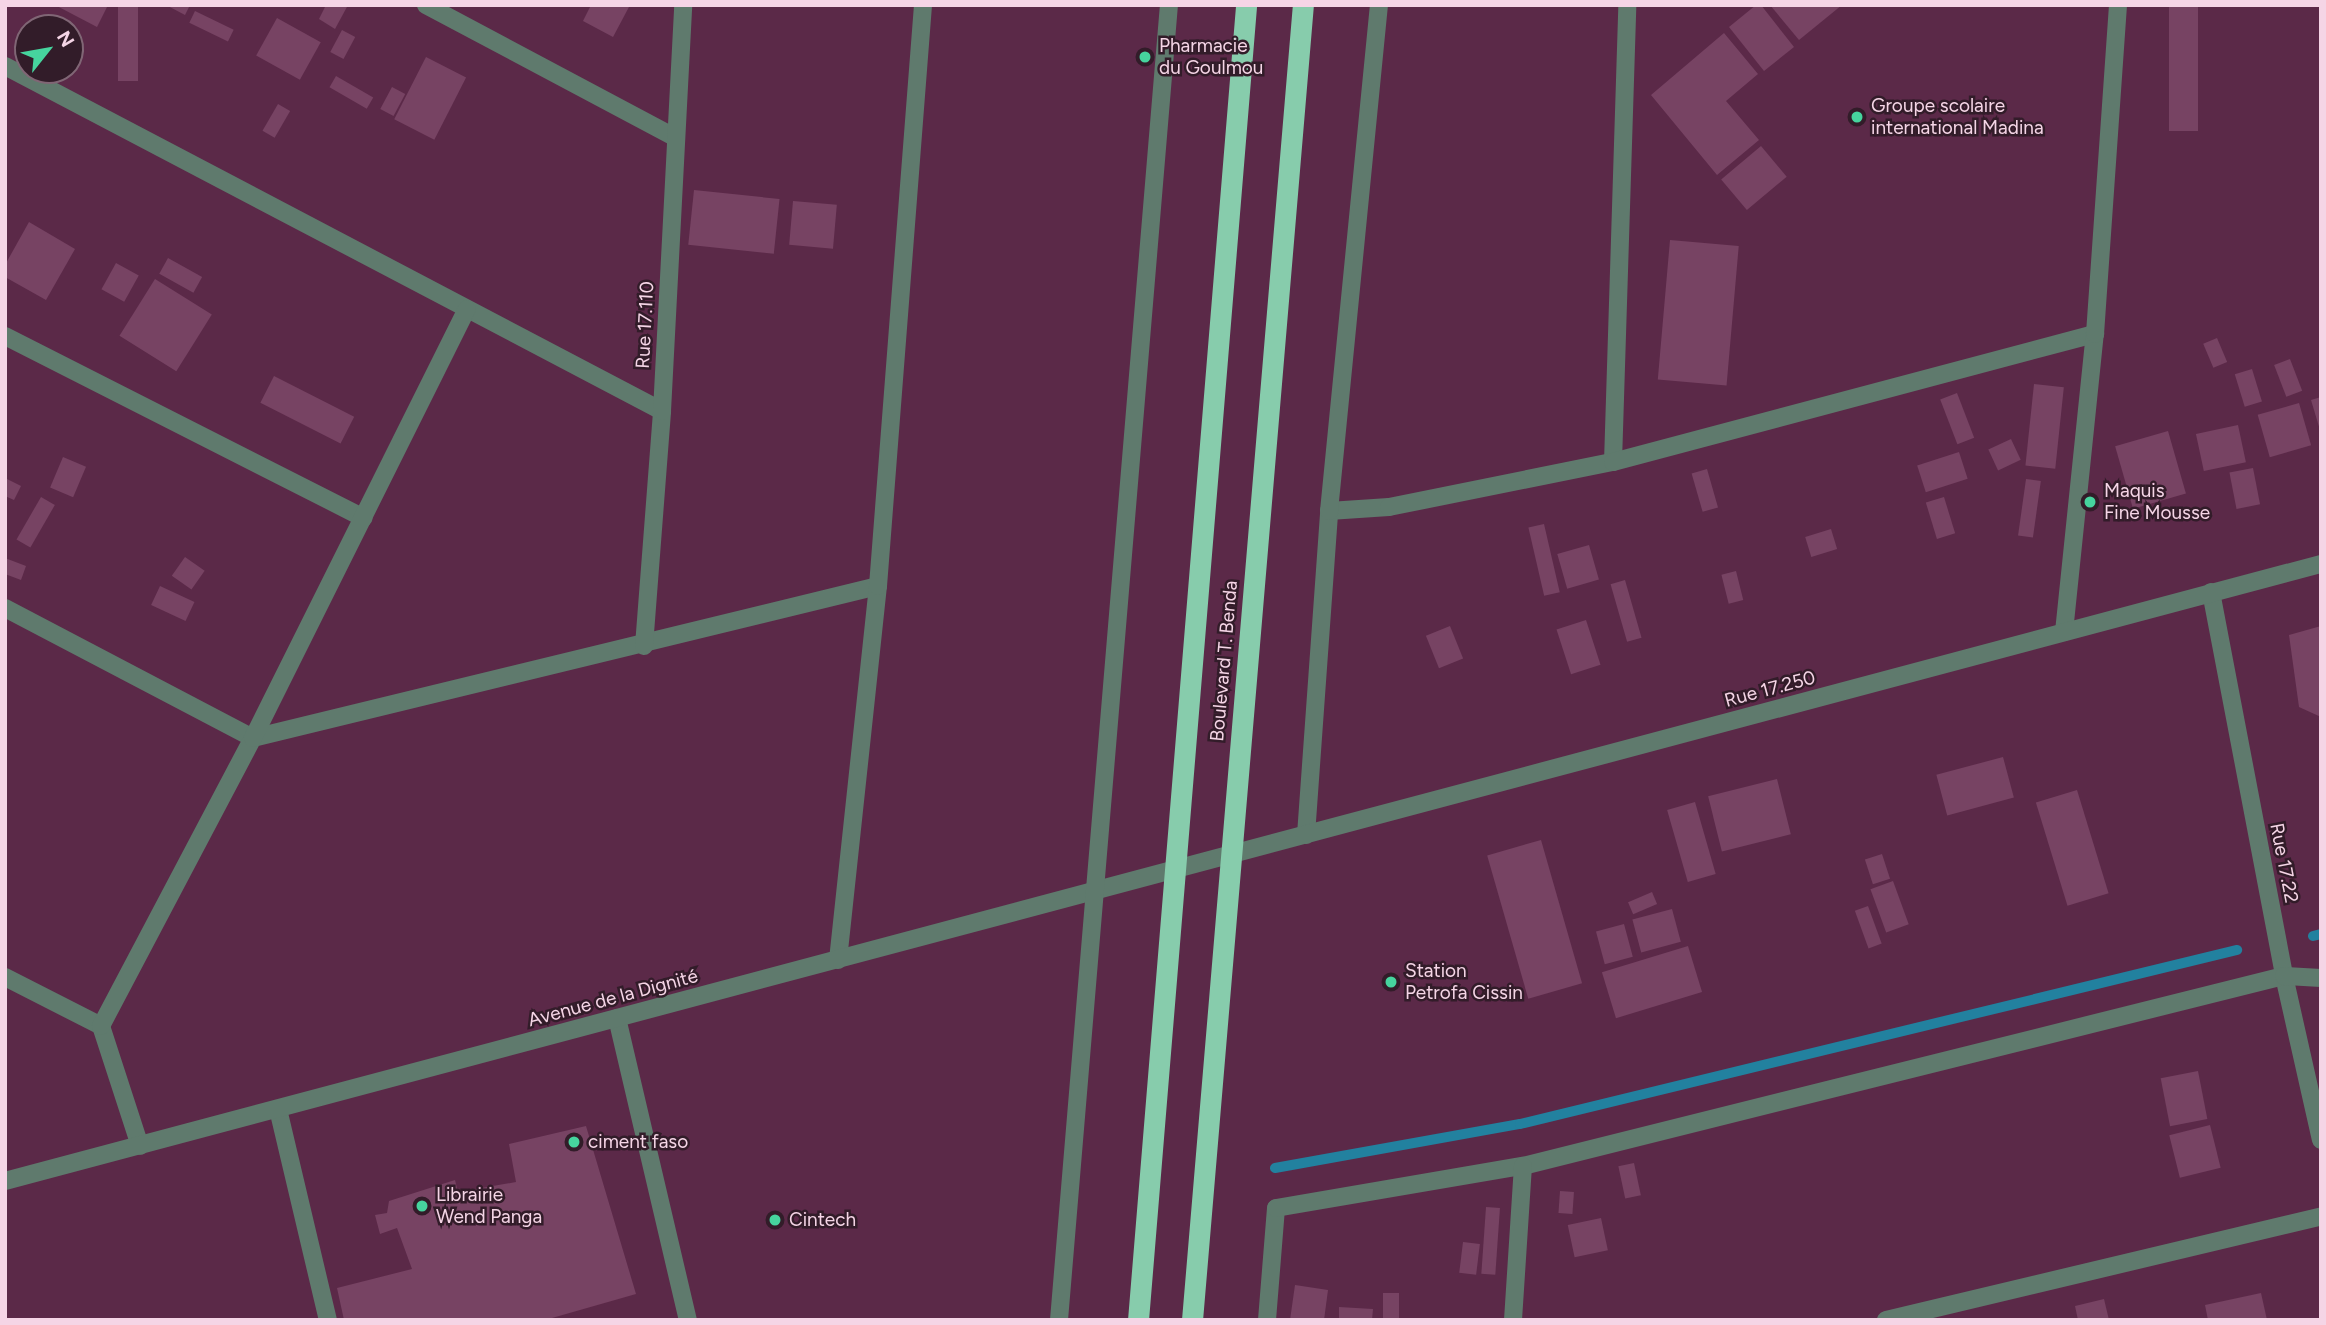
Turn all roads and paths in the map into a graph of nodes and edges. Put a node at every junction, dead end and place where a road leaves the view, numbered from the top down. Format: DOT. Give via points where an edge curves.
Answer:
graph roads {
  1 [pos="426,5"];
  2 [pos="683,5"];
  3 [pos="923,5"];
  4 [pos="1169,5"];
  5 [pos="1246,5"];
  6 [pos="1303,5"];
  7 [pos="1380,5"];
  8 [pos="1627,5"];
  9 [pos="2118,5"];
  10 [pos="5,66"];
  11 [pos="676,138"];
  12 [pos="467,310"];
  13 [pos="2095,334"];
  14 [pos="5,336"];
  15 [pos="662,411"];
  16 [pos="1613,462"];
  17 [pos="1329,511"];
  18 [pos="363,518"];
  19 [pos="2321,564"];
  20 [pos="878,586"];
  21 [pos="2211,592"];
  22 [pos="5,608"];
  23 [pos="2064,632"];
  24 [pos="644,646"];
  25 [pos="253,738"];
  26 [pos="1306,835"];
  27 [pos="1231,855"];
  28 [pos="1172,871"];
  29 [pos="1097,891"];
  30 [pos="838,960"];
  31 [pos="2284,976"];
  32 [pos="5,977"];
  33 [pos="2321,978"];
  34 [pos="617,1018"];
  35 [pos="101,1026"];
  36 [pos="278,1109"];
  37 [pos="2321,1140"];
  38 [pos="140,1146"];
  39 [pos="1523,1166"];
  40 [pos="5,1181"];
  41 [pos="2321,1216"];
  42 [pos="328,1320"];
  43 [pos="688,1320"];
  44 [pos="1059,1320"];
  45 [pos="1138,1320"];
  46 [pos="1192,1320"];
  47 [pos="1267,1320"];
  48 [pos="1513,1320"];
  49 [pos="1886,1320"];
  1 -- 11 [label="street"];
  2 -- 11 [label="street, Rue 17.110"];
  3 -- 20 [label="street"];
  4 -- 29 [label="street"];
  5 -- 28 [label="highway, Boulevard T. Benda"];
  6 -- 27 [label="highway, Boulevard T. Benda"];
  7 -- 17 [label="street"];
  8 -- 16 [label="street"];
  9 -- 13 [label="street"];
  10 -- 12 [label="street"];
  11 -- 15 [label="street, Rue 17.110"];
  12 -- 15 [label="street"];
  12 -- 18 [label="street"];
  13 -- 16 [label="street"];
  13 -- 23 [label="street"];
  14 -- 18 [label="street"];
  15 -- 24 [label="street, Rue 17.110"];
  16 -- 17 [label="street" via="1389,507"];
  17 -- 26 [label="street"];
  18 -- 25 [label="street"];
  19 -- 21 [label="street, Rue 17.250"];
  20 -- 24 [label="street"];
  20 -- 30 [label="street"];
  21 -- 23 [label="street, Rue 17.250"];
  21 -- 31 [label="street, Rue 17.22"];
  22 -- 25 [label="street"];
  23 -- 26 [label="street, Rue 17.250"];
  24 -- 25 [label="street"];
  25 -- 35 [label="street"];
  26 -- 27 [label="street, Rue 17.250"];
  27 -- 28 [label="street, Avenue de la Dignité"];
  27 -- 46 [label="highway, Boulevard T. Benda"];
  28 -- 29 [label="street, Avenue de la Dignité"];
  28 -- 45 [label="highway, Boulevard T. Benda"];
  29 -- 30 [label="street, Avenue de la Dignité"];
  29 -- 44 [label="street"];
  30 -- 34 [label="street, Avenue de la Dignité"];
  31 -- 33 [label="street"];
  31 -- 37 [label="street, Rue 17.22"];
  31 -- 39 [label="street"];
  32 -- 35 [label="street"];
  34 -- 36 [label="street, Avenue de la Dignité"];
  34 -- 43 [label="street"];
  35 -- 38 [label="street"];
  36 -- 38 [label="street, Avenue de la Dignité"];
  36 -- 42 [label="street"];
  38 -- 40 [label="street, Avenue de la Dignité"];
  39 -- 47 [label="street" via="1276,1208"];
  39 -- 48 [label="street"];
  41 -- 49 [label="street"];
}
